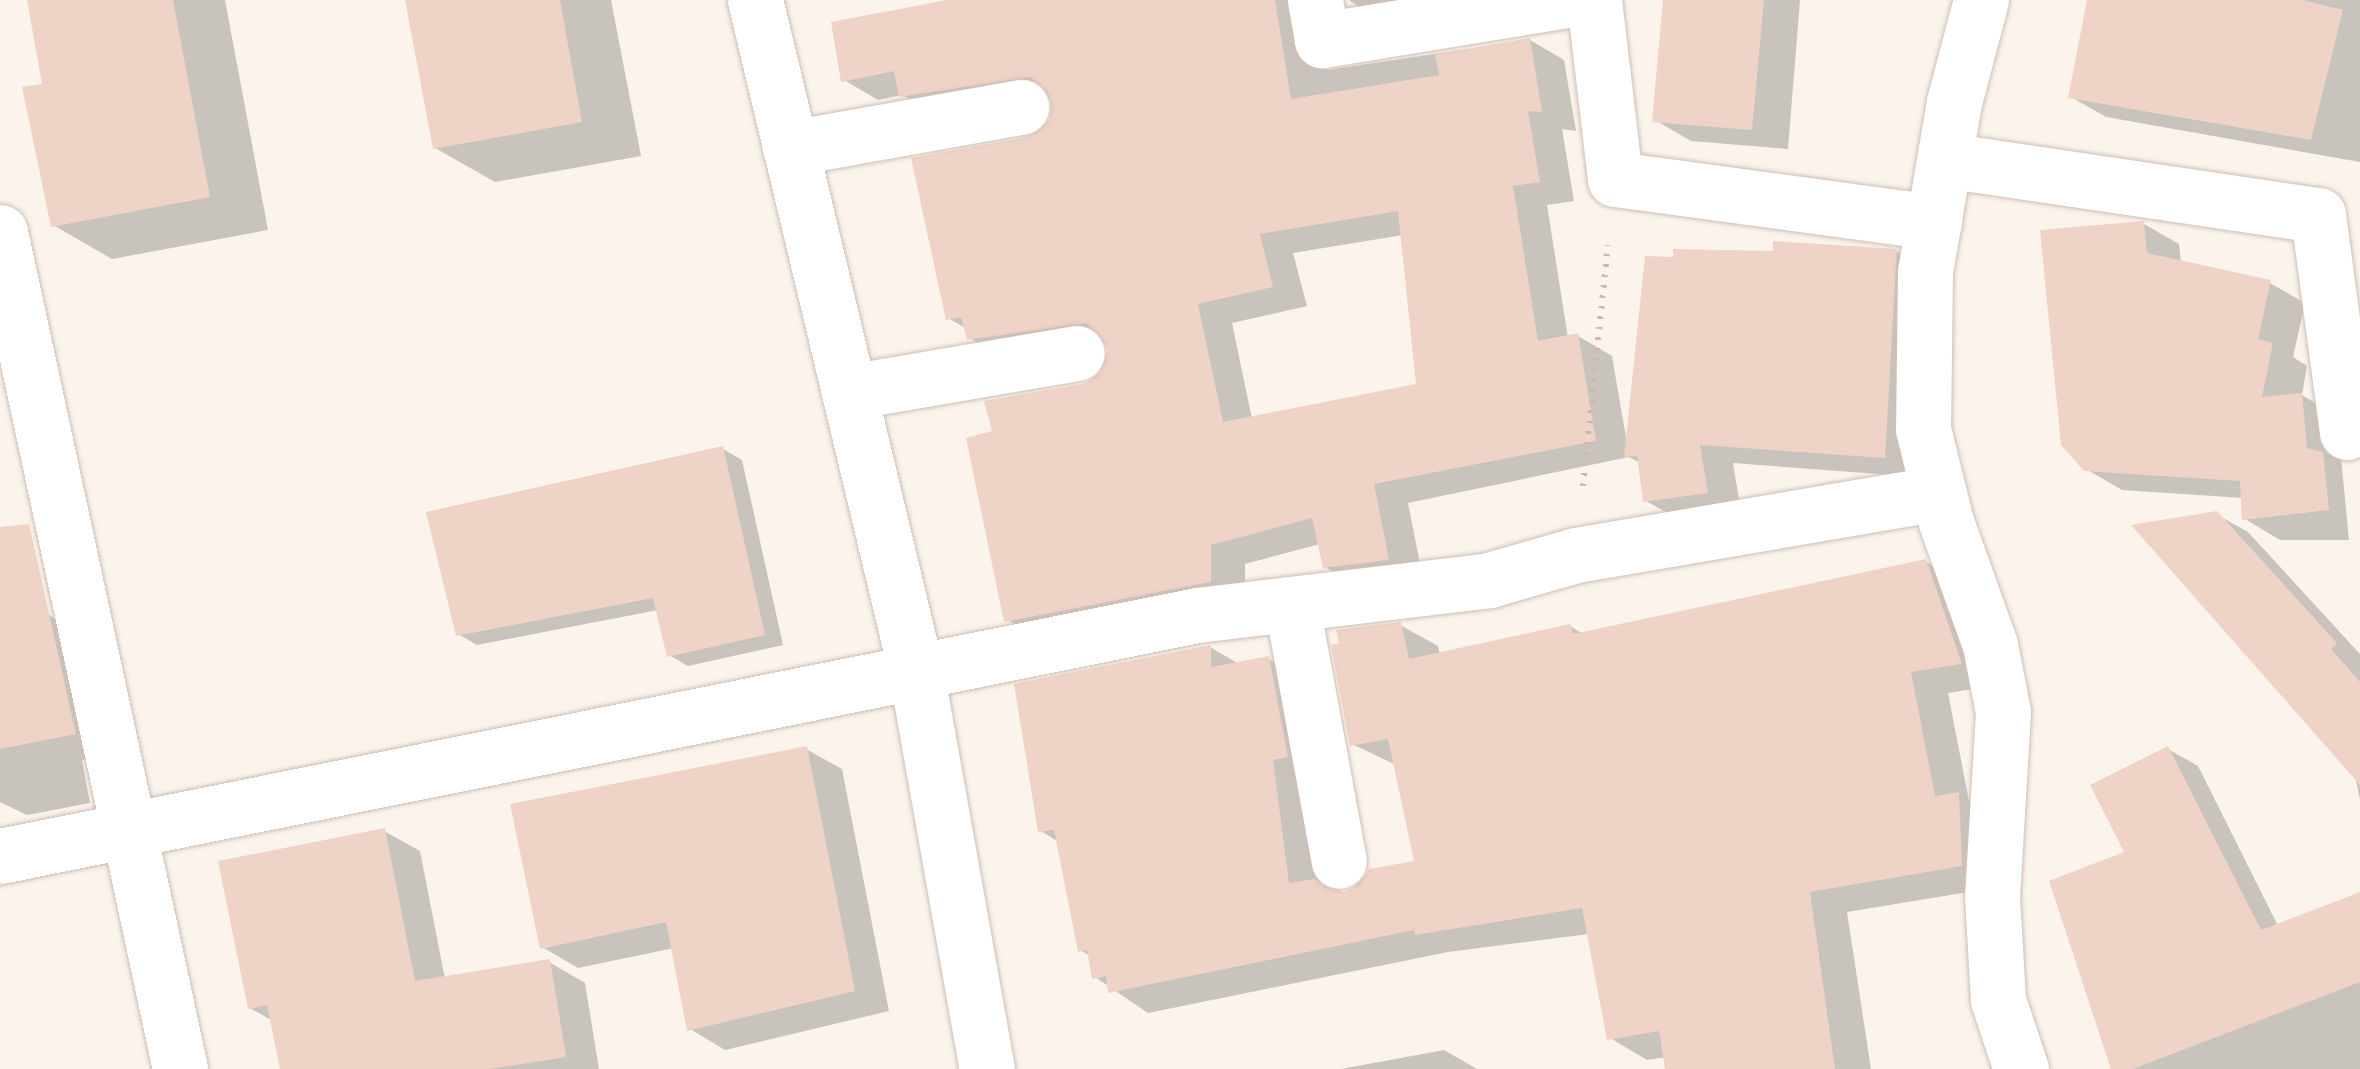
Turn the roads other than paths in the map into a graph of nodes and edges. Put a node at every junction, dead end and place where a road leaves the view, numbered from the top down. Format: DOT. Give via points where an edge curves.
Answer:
graph roads {
  1 [pos="755,0"];
  2 [pos="1315,0"];
  3 [pos="1565,0"];
  4 [pos="1594,0"];
  5 [pos="1981,0"];
  6 [pos="1021,106"];
  7 [pos="790,148"];
  8 [pos="1945,160"];
  9 [pos="1934,222"];
  10 [pos="0,232"];
  11 [pos="1077,353"];
  12 [pos="849,392"];
  13 [pos="2348,432"];
  14 [pos="1939,493"];
  15 [pos="1292,606"];
  16 [pos="916,672"];
  17 [pos="129,831"];
  18 [pos="0,856"];
  19 [pos="1339,862"];
  20 [pos="180,1069"];
  21 [pos="987,1069"];
  22 [pos="2021,1069"];
  1 -- 7 [label="street"];
  2 -- 3 [label="street" via="1322,40"];
  4 -- 9 [label="street" via="1615,179"];
  5 -- 8 [label="street"];
  6 -- 7 [label="street"];
  7 -- 12 [label="street"];
  8 -- 9 [label="street"];
  8 -- 13 [label="street" via="2318,215"];
  9 -- 14 [label="street" via="1926,271 1923,429"];
  10 -- 17 [label="street"];
  11 -- 12 [label="street"];
  12 -- 16 [label="street"];
  14 -- 15 [label="street" via="1576,555 1489,580"];
  14 -- 22 [label="street" via="1990,645 2004,712 1992,896 1998,1000"];
  15 -- 16 [label="street" via="1196,615"];
  15 -- 19 [label="street"];
  16 -- 17 [label="street"];
  16 -- 21 [label="street"];
  17 -- 18 [label="street"];
  17 -- 20 [label="street"];
}
